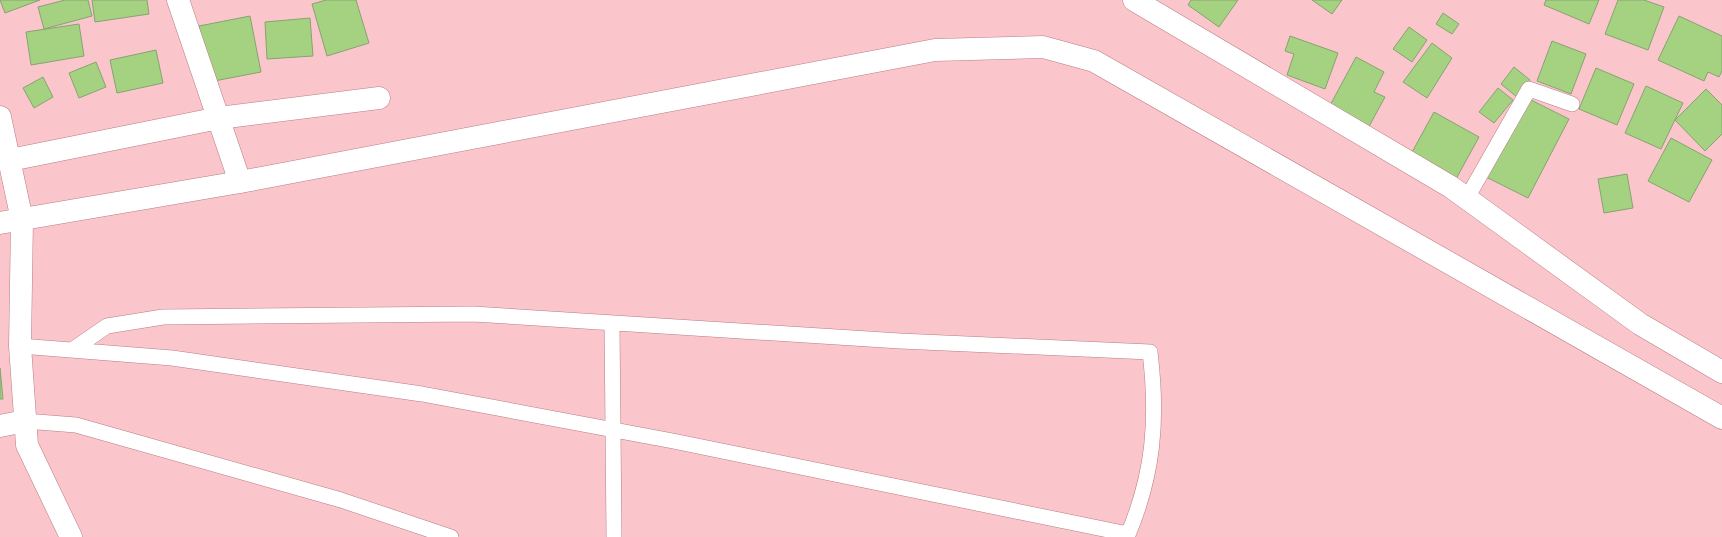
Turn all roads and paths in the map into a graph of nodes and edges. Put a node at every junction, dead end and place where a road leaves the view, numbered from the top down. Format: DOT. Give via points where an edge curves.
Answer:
graph roads {
  1 [pos="178,0"];
  2 [pos="1135,0"];
  3 [pos="379,98"];
  4 [pos="1572,104"];
  5 [pos="0,117"];
  6 [pos="219,118"];
  7 [pos="10,160"];
  8 [pos="240,182"];
  9 [pos="1467,198"];
  10 [pos="22,220"];
  11 [pos="0,223"];
  12 [pos="612,323"];
  13 [pos="20,346"];
  14 [pos="72,350"];
  15 [pos="1722,372"];
  16 [pos="1722,418"];
  17 [pos="25,421"];
  18 [pos="0,426"];
  19 [pos="613,429"];
  20 [pos="1127,535"];
  21 [pos="71,537"];
  22 [pos="450,537"];
  23 [pos="614,537"];
  1 -- 6 [label="street"];
  2 -- 9 [label="street"];
  3 -- 6 [label="street"];
  4 -- 9 [label="lane" via="1529,89"];
  5 -- 7 [label="street"];
  6 -- 7 [label="street"];
  6 -- 8 [label="street"];
  7 -- 10 [label="street"];
  8 -- 10 [label="street"];
  8 -- 16 [label="street" via="935,50 1043,47 1094,60"];
  9 -- 15 [label="street" via="1640,324"];
  10 -- 11 [label="street"];
  10 -- 13 [label="street"];
  12 -- 14 [label="lane" via="473,314 163,317 107,326"];
  12 -- 19 [label="lane"];
  12 -- 20 [label="lane" via="893,341 1150,352 1154,384 1152,449 1139,506"];
  13 -- 14 [label="lane"];
  13 -- 17 [label="street"];
  14 -- 19 [label="lane" via="172,358 422,394"];
  17 -- 18 [label="street"];
  17 -- 21 [label="street" via="27,445"];
  17 -- 22 [label="lane" via="76,425 341,500"];
  19 -- 20 [label="lane"];
  19 -- 23 [label="lane"];
}
